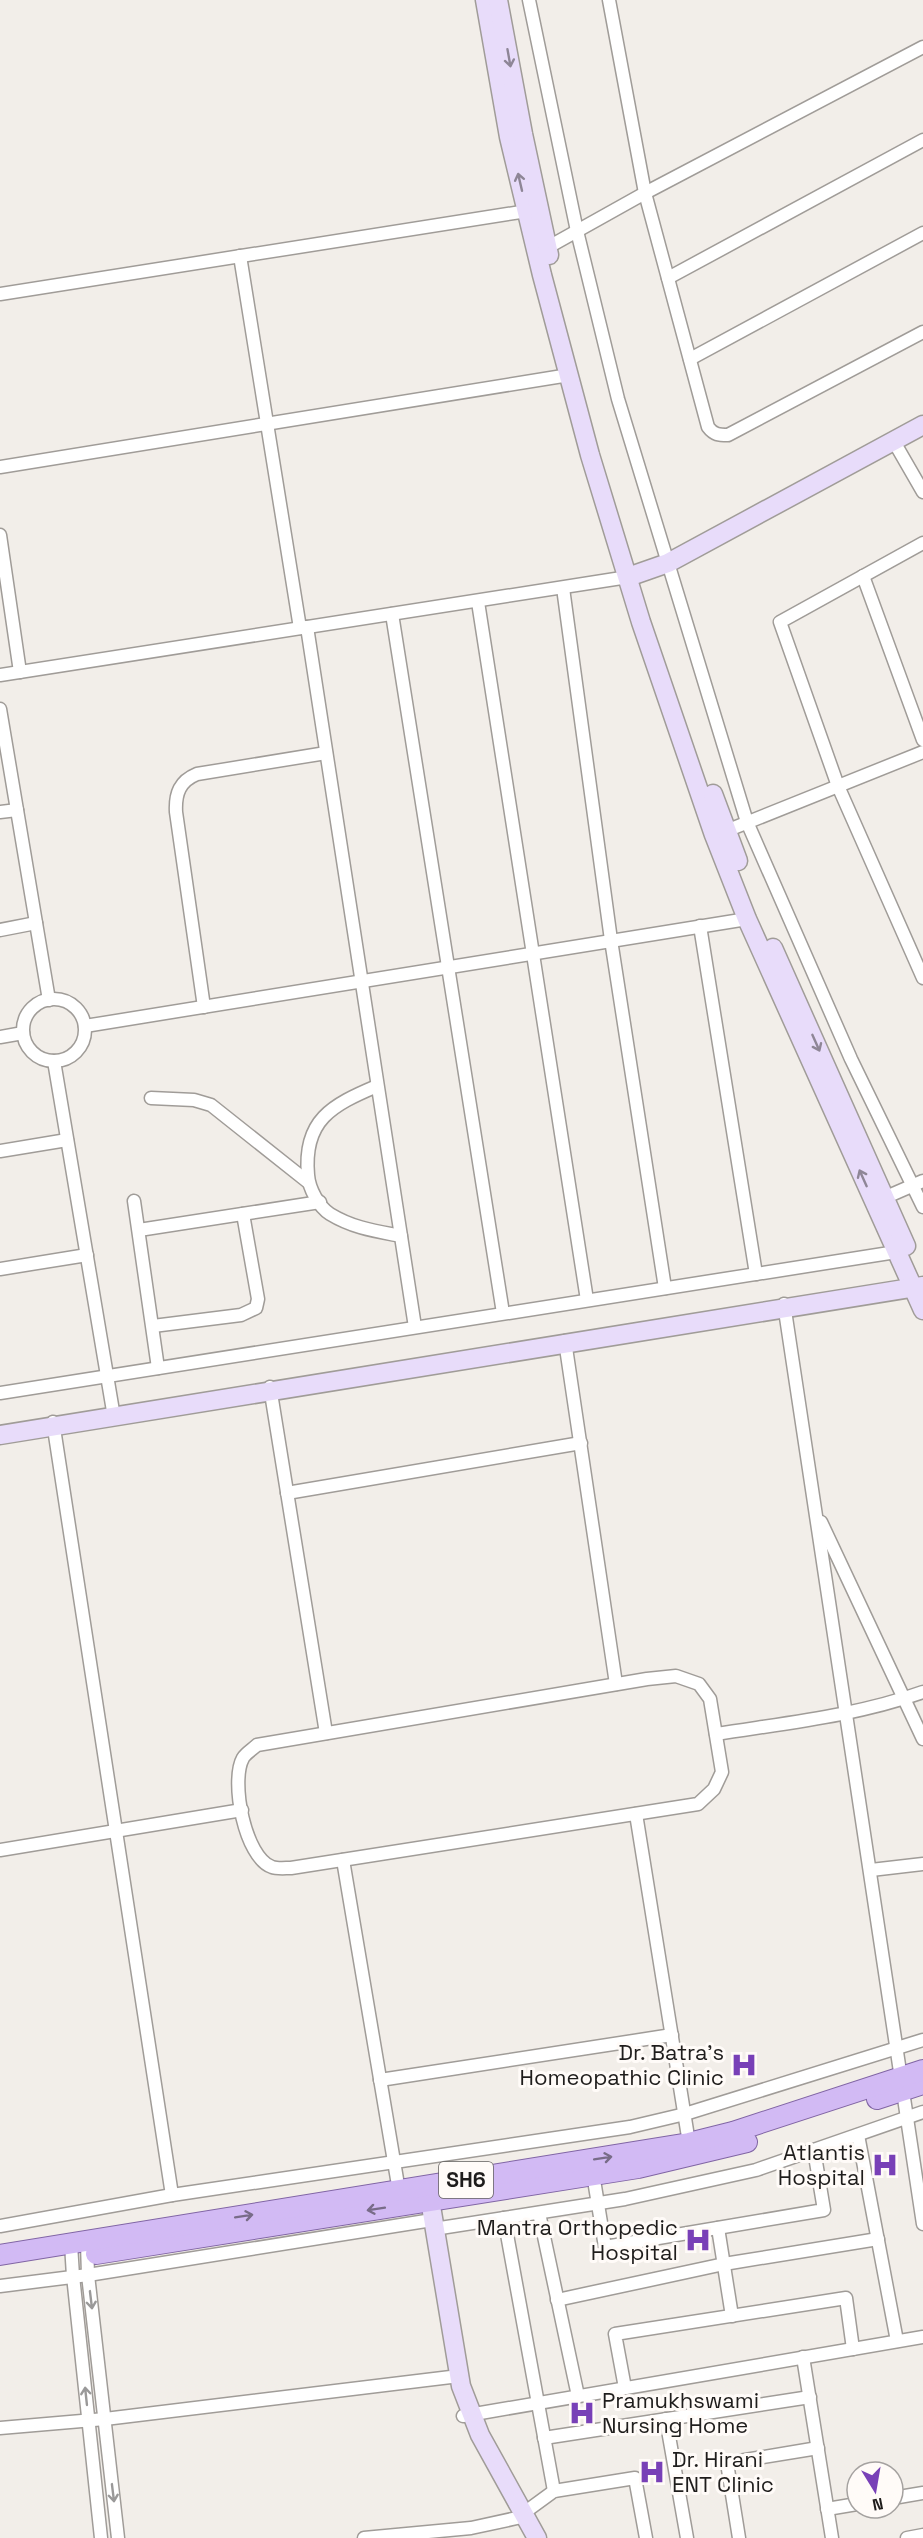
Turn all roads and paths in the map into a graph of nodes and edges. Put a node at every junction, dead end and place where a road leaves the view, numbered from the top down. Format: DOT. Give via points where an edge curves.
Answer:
graph roads {
  1 [pos="485,0"];
  2 [pos="498,0"];
  3 [pos="529,0"];
  4 [pos="609,0"];
  5 [pos="923,47"];
  6 [pos="923,140"];
  7 [pos="645,194"];
  8 [pos="527,211"];
  9 [pos="577,231"];
  10 [pos="923,233"];
  11 [pos="542,250"];
  12 [pos="240,256"];
  13 [pos="668,278"];
  14 [pos="0,294"];
  15 [pos="923,332"];
  16 [pos="690,359"];
  17 [pos="569,375"];
  18 [pos="267,424"];
  19 [pos="923,425"];
  20 [pos="893,440"];
  21 [pos="0,467"];
  22 [pos="923,492"];
  23 [pos="0,535"];
  24 [pos="923,543"];
  25 [pos="668,563"];
  26 [pos="632,576"];
  27 [pos="863,576"];
  28 [pos="563,588"];
  29 [pos="478,602"];
  30 [pos="392,614"];
  31 [pos="304,627"];
  32 [pos="20,672"];
  33 [pos="0,675"];
  34 [pos="0,709"];
  35 [pos="923,740"];
  36 [pos="923,752"];
  37 [pos="327,753"];
  38 [pos="838,786"];
  39 [pos="17,810"];
  40 [pos="0,812"];
  41 [pos="747,822"];
  42 [pos="720,833"];
  43 [pos="747,919"];
  44 [pos="36,923"];
  45 [pos="700,926"];
  46 [pos="0,930"];
  47 [pos="611,940"];
  48 [pos="533,953"];
  49 [pos="449,967"];
  50 [pos="923,978"];
  51 [pos="361,981"];
  52 [pos="49,1000"];
  53 [pos="204,1007"];
  54 [pos="85,1026"];
  55 [pos="23,1033"];
  56 [pos="0,1037"];
  57 [pos="54,1060"];
  58 [pos="377,1086"];
  59 [pos="151,1098"];
  60 [pos="67,1140"];
  61 [pos="0,1151"];
  62 [pos="308,1182"];
  63 [pos="918,1183"];
  64 [pos="880,1200"];
  65 [pos="134,1201"];
  66 [pos="320,1202"];
  67 [pos="923,1207"];
  68 [pos="243,1214"];
  69 [pos="140,1230"];
  70 [pos="401,1236"];
  71 [pos="896,1252"];
  72 [pos="87,1255"];
  73 [pos="0,1269"];
  74 [pos="756,1274"];
  75 [pos="920,1285"];
  76 [pos="665,1288"];
  77 [pos="587,1300"];
  78 [pos="784,1307"];
  79 [pos="923,1310"];
  80 [pos="503,1313"];
  81 [pos="153,1326"];
  82 [pos="415,1327"];
  83 [pos="566,1343"];
  84 [pos="159,1368"];
  85 [pos="107,1376"];
  86 [pos="271,1390"];
  87 [pos="0,1393"];
  88 [pos="113,1414"];
  89 [pos="53,1424"];
  90 [pos="0,1432"];
  91 [pos="581,1443"];
  92 [pos="287,1493"];
  93 [pos="815,1510"];
  94 [pos="616,1684"];
  95 [pos="923,1692"];
  96 [pos="906,1698"];
  97 [pos="846,1713"];
  98 [pos="326,1733"];
  99 [pos="716,1734"];
  100 [pos="923,1739"];
  101 [pos="242,1810"];
  102 [pos="636,1814"];
  103 [pos="117,1831"];
  104 [pos="0,1850"];
  105 [pos="343,1860"];
  106 [pos="923,1864"];
  107 [pos="871,1870"];
  108 [pos="672,2035"];
  109 [pos="923,2040"];
  110 [pos="897,2046"];
  111 [pos="923,2070"];
  112 [pos="380,2080"];
  113 [pos="902,2083"];
  114 [pos="923,2084"];
  115 [pos="923,2112"];
  116 [pos="685,2114"];
  117 [pos="907,2117"];
  118 [pos="858,2135"];
  119 [pos="689,2143"];
  120 [pos="814,2150"];
  121 [pos="917,2150"];
  122 [pos="394,2160"];
  123 [pos="593,2174"];
  124 [pos="920,2186"];
  125 [pos="172,2195"];
  126 [pos="598,2203"];
  127 [pos="422,2205"];
  128 [pos="538,2213"];
  129 [pos="504,2218"];
  130 [pos="923,2224"];
  131 [pos="0,2226"];
  132 [pos="718,2228"];
  133 [pos="878,2239"];
  134 [pos="0,2255"];
  135 [pos="80,2258"];
  136 [pos="724,2264"];
  137 [pos="0,2269"];
  138 [pos="0,2286"];
  139 [pos="557,2300"];
  140 [pos="732,2316"];
  141 [pos="923,2337"];
  142 [pos="897,2341"];
  143 [pos="853,2349"];
  144 [pos="803,2357"];
  145 [pos="455,2377"];
  146 [pos="625,2388"];
  147 [pos="578,2396"];
  148 [pos="810,2397"];
  149 [pos="537,2403"];
  150 [pos="467,2415"];
  151 [pos="105,2419"];
  152 [pos="666,2419"];
  153 [pos="88,2420"];
  154 [pos="0,2428"];
  155 [pos="544,2438"];
  156 [pos="818,2448"];
  157 [pos="554,2491"];
  158 [pos="923,2493"];
  159 [pos="905,2496"];
  160 [pos="845,2506"];
  161 [pos="827,2509"];
  162 [pos="520,2516"];
  163 [pos="923,2535"];
  164 [pos="101,2538"];
  165 [pos="118,2538"];
  166 [pos="364,2538"];
  167 [pos="528,2538"];
  168 [pos="537,2538"];
  169 [pos="646,2538"];
  170 [pos="687,2538"];
  171 [pos="740,2538"];
  172 [pos="832,2538"];
  173 [pos="907,2538"];
  8 -- 1 [label="street, one-way" via="509,137"];
  2 -- 11 [label="street, one-way"];
  3 -- 9 [label="street"];
  4 -- 7 [label="street"];
  5 -- 7 [label="street"];
  6 -- 13 [label="street"];
  7 -- 9 [label="street"];
  7 -- 13 [label="street"];
  8 -- 11 [label="street"];
  8 -- 12 [label="street"];
  9 -- 11 [label="street"];
  9 -- 25 [label="street" via="618,399"];
  10 -- 16 [label="street"];
  11 -- 17 [label="street"];
  11 -- 26 [label="street"];
  12 -- 14 [label="street"];
  12 -- 18 [label="street"];
  13 -- 16 [label="street"];
  15 -- 16 [label="street" via="728,435 712,432 708,427"];
  17 -- 18 [label="street"];
  17 -- 26 [label="street"];
  18 -- 21 [label="street"];
  18 -- 31 [label="street"];
  19 -- 20 [label="street"];
  20 -- 22 [label="street"];
  20 -- 25 [label="street"];
  23 -- 32 [label="street"];
  24 -- 27 [label="street"];
  25 -- 26 [label="street"];
  25 -- 41 [label="street"];
  26 -- 28 [label="street"];
  26 -- 42 [label="street"];
  27 -- 35 [label="street"];
  27 -- 38 [label="street" via="780,622"];
  28 -- 29 [label="street"];
  28 -- 47 [label="street"];
  29 -- 30 [label="street"];
  29 -- 48 [label="street"];
  30 -- 31 [label="street"];
  30 -- 49 [label="street"];
  31 -- 32 [label="street"];
  31 -- 37 [label="street"];
  32 -- 33 [label="street"];
  34 -- 39 [label="street"];
  36 -- 38 [label="street"];
  37 -- 51 [label="street"];
  37 -- 53 [label="street" via="197,774 180,786 176,812"];
  38 -- 41 [label="street"];
  38 -- 50 [label="street"];
  39 -- 40 [label="street"];
  39 -- 44 [label="street"];
  41 -- 42 [label="street"];
  41 -- 63 [label="street" via="851,1059"];
  42 -- 43 [label="street"];
  42 -- 64 [label="street, one-way"];
  43 -- 45 [label="street"];
  64 -- 43 [label="street, one-way"];
  44 -- 46 [label="street"];
  44 -- 52 [label="street"];
  45 -- 47 [label="street"];
  45 -- 74 [label="street"];
  47 -- 48 [label="street"];
  47 -- 76 [label="street"];
  48 -- 49 [label="street"];
  48 -- 77 [label="street"];
  49 -- 51 [label="street"];
  49 -- 80 [label="street"];
  51 -- 53 [label="street"];
  51 -- 58 [label="street"];
  52 -- 54 [label="street" via="63,1000 75,1007"];
  52 -- 55 [label="street" via="30,1009"];
  53 -- 54 [label="street"];
  54 -- 57 [label="street" via="77,1050"];
  55 -- 56 [label="street"];
  55 -- 57 [label="street" via="34,1054"];
  57 -- 60 [label="street"];
  58 -- 62 [label="street" via="343,1100 316,1127 306,1153"];
  58 -- 70 [label="street"];
  59 -- 62 [label="street" via="211,1105"];
  60 -- 61 [label="street"];
  60 -- 72 [label="street"];
  62 -- 66 [label="street"];
  63 -- 64 [label="street"];
  63 -- 67 [label="street"];
  64 -- 71 [label="street"];
  64 -- 75 [label="street"];
  65 -- 69 [label="street"];
  66 -- 68 [label="street"];
  66 -- 70 [label="street" via="328,1213 356,1228"];
  68 -- 69 [label="street"];
  68 -- 81 [label="street" via="258,1299 256,1308 240,1315"];
  69 -- 81 [label="street"];
  70 -- 82 [label="street"];
  71 -- 74 [label="street"];
  71 -- 75 [label="street"];
  72 -- 73 [label="street"];
  72 -- 85 [label="street"];
  74 -- 76 [label="street"];
  75 -- 78 [label="street"];
  75 -- 79 [label="street"];
  76 -- 77 [label="street"];
  77 -- 80 [label="street"];
  78 -- 83 [label="street"];
  78 -- 93 [label="street"];
  80 -- 82 [label="street"];
  81 -- 84 [label="street"];
  82 -- 84 [label="street"];
  83 -- 86 [label="street"];
  83 -- 91 [label="street"];
  84 -- 85 [label="street"];
  85 -- 87 [label="street"];
  85 -- 88 [label="street"];
  86 -- 88 [label="street"];
  86 -- 92 [label="street"];
  88 -- 89 [label="street"];
  89 -- 90 [label="street"];
  89 -- 103 [label="street"];
  91 -- 92 [label="street"];
  91 -- 94 [label="street"];
  92 -- 98 [label="street"];
  93 -- 96 [label="street"];
  93 -- 97 [label="street"];
  94 -- 98 [label="street"];
  94 -- 99 [label="street" via="675,1676 699,1684 710,1699"];
  95 -- 96 [label="street"];
  96 -- 97 [label="street"];
  96 -- 100 [label="street"];
  97 -- 99 [label="street"];
  97 -- 107 [label="street"];
  98 -- 101 [label="street" via="257,1745 243,1758 237,1779"];
  99 -- 102 [label="street" via="722,1772 714,1789 698,1804"];
  101 -- 103 [label="street"];
  101 -- 105 [label="street" via="247,1838 259,1857 272,1867"];
  102 -- 105 [label="street"];
  102 -- 108 [label="street"];
  103 -- 104 [label="street"];
  103 -- 125 [label="street"];
  105 -- 112 [label="street"];
  106 -- 107 [label="street"];
  107 -- 110 [label="street"];
  108 -- 112 [label="street"];
  108 -- 116 [label="street"];
  109 -- 110 [label="street"];
  110 -- 113 [label="street"];
  110 -- 116 [label="street"];
  111 -- 113 [label="main road, SH6"];
  112 -- 122 [label="street"];
  113 -- 114 [label="main road, SH6"];
  113 -- 117 [label="street"];
  113 -- 119 [label="main road, SH6"];
  113 -- 123 [label="main road, SH6" via="720,2150"];
  115 -- 117 [label="street"];
  116 -- 119 [label="street"];
  116 -- 122 [label="street" via="630,2127"];
  117 -- 118 [label="street"];
  117 -- 121 [label="street"];
  118 -- 120 [label="street"];
  118 -- 133 [label="street"];
  127 -- 119 [label="main road, SH6, one-way"];
  120 -- 126 [label="street" via="756,2170"];
  120 -- 132 [label="street" via="824,2210"];
  121 -- 124 [label="street"];
  122 -- 125 [label="street"];
  122 -- 127 [label="street"];
  123 -- 126 [label="street"];
  123 -- 127 [label="main road, SH6"];
  124 -- 130 [label="street"];
  125 -- 131 [label="street"];
  126 -- 128 [label="street"];
  126 -- 132 [label="street" via="605,2247"];
  127 -- 129 [label="street"];
  127 -- 135 [label="main road, SH6"];
  127 -- 145 [label="street"];
  128 -- 129 [label="street"];
  128 -- 139 [label="street"];
  129 -- 149 [label="street"];
  132 -- 136 [label="street"];
  133 -- 136 [label="street"];
  133 -- 142 [label="street"];
  134 -- 135 [label="main road, SH6"];
  135 -- 137 [label="main road, SH6"];
  135 -- 138 [label="street"];
  135 -- 151 [label="street, one-way"];
  153 -- 135 [label="street, one-way"];
  136 -- 139 [label="street"];
  136 -- 140 [label="street"];
  139 -- 147 [label="street"];
  140 -- 143 [label="street" via="846,2298"];
  140 -- 146 [label="street" via="615,2334"];
  141 -- 142 [label="street"];
  142 -- 143 [label="street"];
  143 -- 144 [label="street"];
  144 -- 146 [label="street"];
  144 -- 148 [label="street"];
  145 -- 150 [label="street"];
  145 -- 151 [label="street"];
  146 -- 147 [label="street"];
  147 -- 149 [label="street"];
  148 -- 152 [label="street"];
  148 -- 156 [label="street"];
  149 -- 150 [label="street"];
  149 -- 155 [label="street"];
  150 -- 162 [label="street" via="477,2448"];
  151 -- 153 [label="street"];
  151 -- 165 [label="street, one-way"];
  152 -- 155 [label="street"];
  152 -- 170 [label="street"];
  153 -- 154 [label="street"];
  153 -- 164 [label="street"];
  155 -- 157 [label="street"];
  156 -- 161 [label="street"];
  156 -- 171 [label="street" via="727,2463"];
  157 -- 162 [label="street"];
  157 -- 169 [label="street" via="635,2478"];
  158 -- 159 [label="street"];
  160 -- 161 [label="street"];
  161 -- 172 [label="street"];
  162 -- 166 [label="street" via="471,2528"];
  162 -- 167 [label="street"];
  162 -- 168 [label="street"];
  163 -- 173 [label="street"];
}
